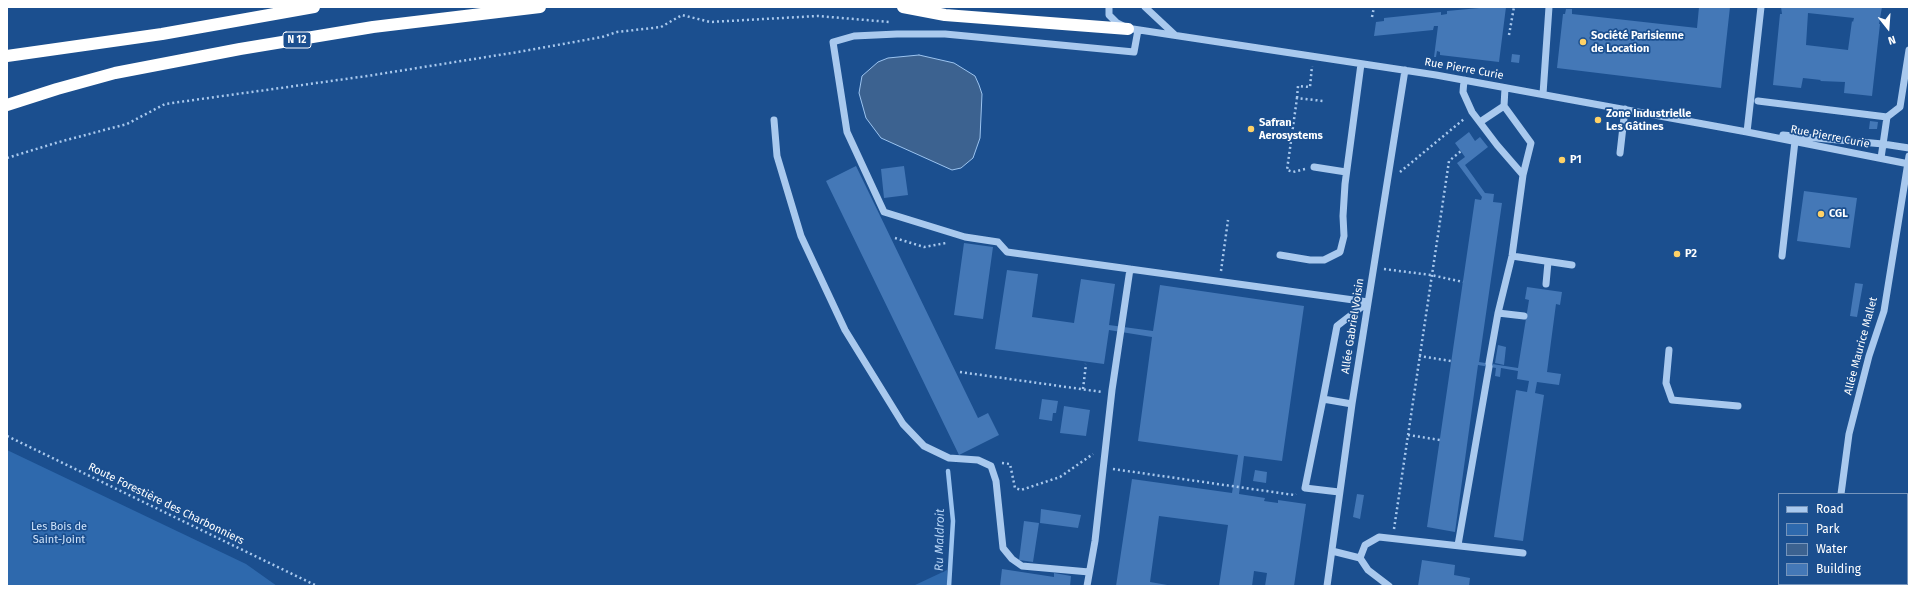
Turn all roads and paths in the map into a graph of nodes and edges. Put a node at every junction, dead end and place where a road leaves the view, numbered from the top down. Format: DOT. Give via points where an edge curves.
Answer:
graph roads {
  1 [pos="314,7"];
  2 [pos="540,7"];
  3 [pos="902,7"];
  4 [pos="1109,7"];
  5 [pos="1145,7"];
  6 [pos="1374,7"];
  7 [pos="1514,7"];
  8 [pos="1549,7"];
  9 [pos="1761,7"];
  10 [pos="1372,17"];
  11 [pos="897,22"];
  12 [pos="1133,29"];
  13 [pos="1175,35"];
  14 [pos="1509,35"];
  15 [pos="1909,50"];
  16 [pos="7,56"];
  17 [pos="1313,56"];
  18 [pos="1361,64"];
  19 [pos="1405,70"];
  20 [pos="1464,80"];
  21 [pos="1505,88"];
  22 [pos="57,89"];
  23 [pos="1543,94"];
  24 [pos="1298,98"];
  25 [pos="1323,101"];
  26 [pos="1758,101"];
  27 [pos="7,105"];
  28 [pos="1504,106"];
  29 [pos="7,109"];
  30 [pos="1625,109"];
  31 [pos="1472,112"];
  32 [pos="1887,117"];
  33 [pos="774,120"];
  34 [pos="1480,122"];
  35 [pos="1747,132"];
  36 [pos="1795,141"];
  37 [pos="1883,144"];
  38 [pos="1909,148"];
  39 [pos="1461,151"];
  40 [pos="1620,153"];
  41 [pos="7,158"];
  42 [pos="1881,158"];
  43 [pos="1908,161"];
  44 [pos="1314,167"];
  45 [pos="1346,172"];
  46 [pos="1523,175"];
  47 [pos="1387,178"];
  48 [pos="1228,220"];
  49 [pos="965,237"];
  50 [pos="895,238"];
  51 [pos="1280,255"];
  52 [pos="1512,256"];
  53 [pos="1782,256"];
  54 [pos="1548,262"];
  55 [pos="1572,264"];
  56 [pos="1374,267"];
  57 [pos="1130,269"];
  58 [pos="1431,275"];
  59 [pos="1220,282"];
  60 [pos="1463,282"];
  61 [pos="1546,284"];
  62 [pos="1368,302"];
  63 [pos="1498,313"];
  64 [pos="1524,316"];
  65 [pos="1669,350"];
  66 [pos="1419,356"];
  67 [pos="1451,360"];
  68 [pos="1086,364"];
  69 [pos="960,372"];
  70 [pos="1083,389"];
  71 [pos="1112,393"];
  72 [pos="1323,399"];
  73 [pos="1352,404"];
  74 [pos="1738,406"];
  75 [pos="1408,435"];
  76 [pos="7,436"];
  77 [pos="1440,440"];
  78 [pos="1099,450"];
  79 [pos="991,466"];
  80 [pos="1104,468"];
  81 [pos="1305,488"];
  82 [pos="1339,492"];
  83 [pos="1841,493"];
  84 [pos="1392,537"];
  85 [pos="1458,545"];
  86 [pos="1332,551"];
  87 [pos="1523,553"];
  88 [pos="1360,558"];
  89 [pos="1089,572"];
  90 [pos="317,586"];
  91 [pos="1087,586"];
  92 [pos="1327,586"];
  93 [pos="1389,586"];
  1 -- 16 [label="highway" via="162,34"];
  2 -- 22 [label="highway, N 12" via="373,27 240,49 115,74"];
  3 -- 12 [label="highway" via="945,15"];
  4 -- 12 [label="street, Rue Pierre Curie" via="1109,15 1117,23"];
  5 -- 13 [label="street"];
  6 -- 10 [label="path"];
  7 -- 14 [label="path"];
  8 -- 23 [label="street"];
  9 -- 35 [label="street"];
  11 -- 41 [label="path" via="818,16 710,22 682,15 661,27 618,32 518,52 165,104 127,124"];
  12 -- 13 [label="street, Rue Pierre Curie"];
  12 -- 49 [label="street" via="1134,52 945,34 854,36 833,42 846,132 884,212"];
  13 -- 17 [label="street, Rue Pierre Curie"];
  15 -- 32 [label="street" via="1900,107"];
  17 -- 18 [label="street, Rue Pierre Curie"];
  17 -- 24 [label="path" via="1310,87 1298,86"];
  18 -- 19 [label="street, Rue Pierre Curie"];
  18 -- 45 [label="street"];
  19 -- 20 [label="street, Rue Pierre Curie"];
  19 -- 47 [label="street, Allée Gabriel Voisin"];
  20 -- 21 [label="street, Rue Pierre Curie"];
  20 -- 31 [label="street" via="1463,92"];
  21 -- 23 [label="street, Rue Pierre Curie"];
  21 -- 28 [label="street"];
  22 -- 27 [label="highway, N 12"];
  22 -- 29 [label="highway"];
  23 -- 30 [label="street, Rue Pierre Curie"];
  24 -- 25 [label="path"];
  24 -- 44 [label="path" via="1287,170 1293,172"];
  26 -- 32 [label="street"];
  28 -- 34 [label="street"];
  28 -- 46 [label="street" via="1531,143"];
  30 -- 35 [label="street, Rue Pierre Curie"];
  30 -- 40 [label="street"];
  31 -- 34 [label="street"];
  31 -- 47 [label="path" via="1394,177"];
  32 -- 37 [label="street"];
  33 -- 79 [label="street" via="777,156 801,236 845,330 903,424 924,446 936,452 949,458 978,460"];
  34 -- 46 [label="street"];
  35 -- 36 [label="street, Rue Pierre Curie"];
  35 -- 37 [label="street, Rue Pierre Curie"];
  36 -- 42 [label="street, Rue Pierre Curie"];
  36 -- 53 [label="street"];
  37 -- 38 [label="street, Rue Pierre Curie"];
  37 -- 42 [label="street"];
  39 -- 58 [label="path" via="1449,160"];
  42 -- 43 [label="street, Rue Pierre Curie"];
  43 -- 83 [label="street, Allée Maurice Mallet" via="1884,311 1869,356 1849,434"];
  44 -- 45 [label="street"];
  45 -- 51 [label="street" via="1344,236 1340,252 1324,260"];
  46 -- 52 [label="street"];
  47 -- 56 [label="street, Allée Gabriel Voisin"];
  48 -- 59 [label="path"];
  49 -- 50 [label="path" via="959,242 924,247"];
  49 -- 57 [label="street" via="998,242 1008,252"];
  52 -- 54 [label="street"];
  52 -- 63 [label="street"];
  54 -- 55 [label="street"];
  54 -- 61 [label="street"];
  56 -- 58 [label="path"];
  56 -- 62 [label="street, Allée Gabriel Voisin"];
  57 -- 59 [label="street"];
  57 -- 71 [label="street"];
  58 -- 60 [label="path"];
  58 -- 66 [label="path"];
  59 -- 62 [label="street"];
  62 -- 72 [label="street" via="1337,326"];
  62 -- 73 [label="street, Allée Gabriel Voisin"];
  63 -- 64 [label="street"];
  63 -- 85 [label="street"];
  65 -- 74 [label="street" via="1666,383 1672,400"];
  66 -- 67 [label="path"];
  66 -- 75 [label="path"];
  68 -- 70 [label="path"];
  69 -- 70 [label="path"];
  70 -- 71 [label="path"];
  71 -- 80 [label="street"];
  72 -- 73 [label="street"];
  72 -- 81 [label="street"];
  73 -- 82 [label="street, Allée Gabriel Voisin"];
  75 -- 77 [label="path"];
  75 -- 84 [label="path"];
  76 -- 90 [label="path, Route Forestière des Charbonniers"];
  78 -- 79 [label="path" via="1060,477 1021,490 1015,488 1010,464 997,463"];
  79 -- 89 [label="street" via="996,481 1003,548 1012,559 1022,566"];
  80 -- 81 [label="path" via="1294,495"];
  80 -- 89 [label="street" via="1096,541"];
  81 -- 82 [label="street"];
  82 -- 86 [label="street, Allée Gabriel Voisin"];
  84 -- 85 [label="street"];
  84 -- 88 [label="street" via="1379,537 1365,545"];
  85 -- 87 [label="street"];
  86 -- 88 [label="street"];
  86 -- 92 [label="street, Allée Gabriel Voisin"];
  88 -- 93 [label="street" via="1368,570"];
  89 -- 91 [label="street"];
}
